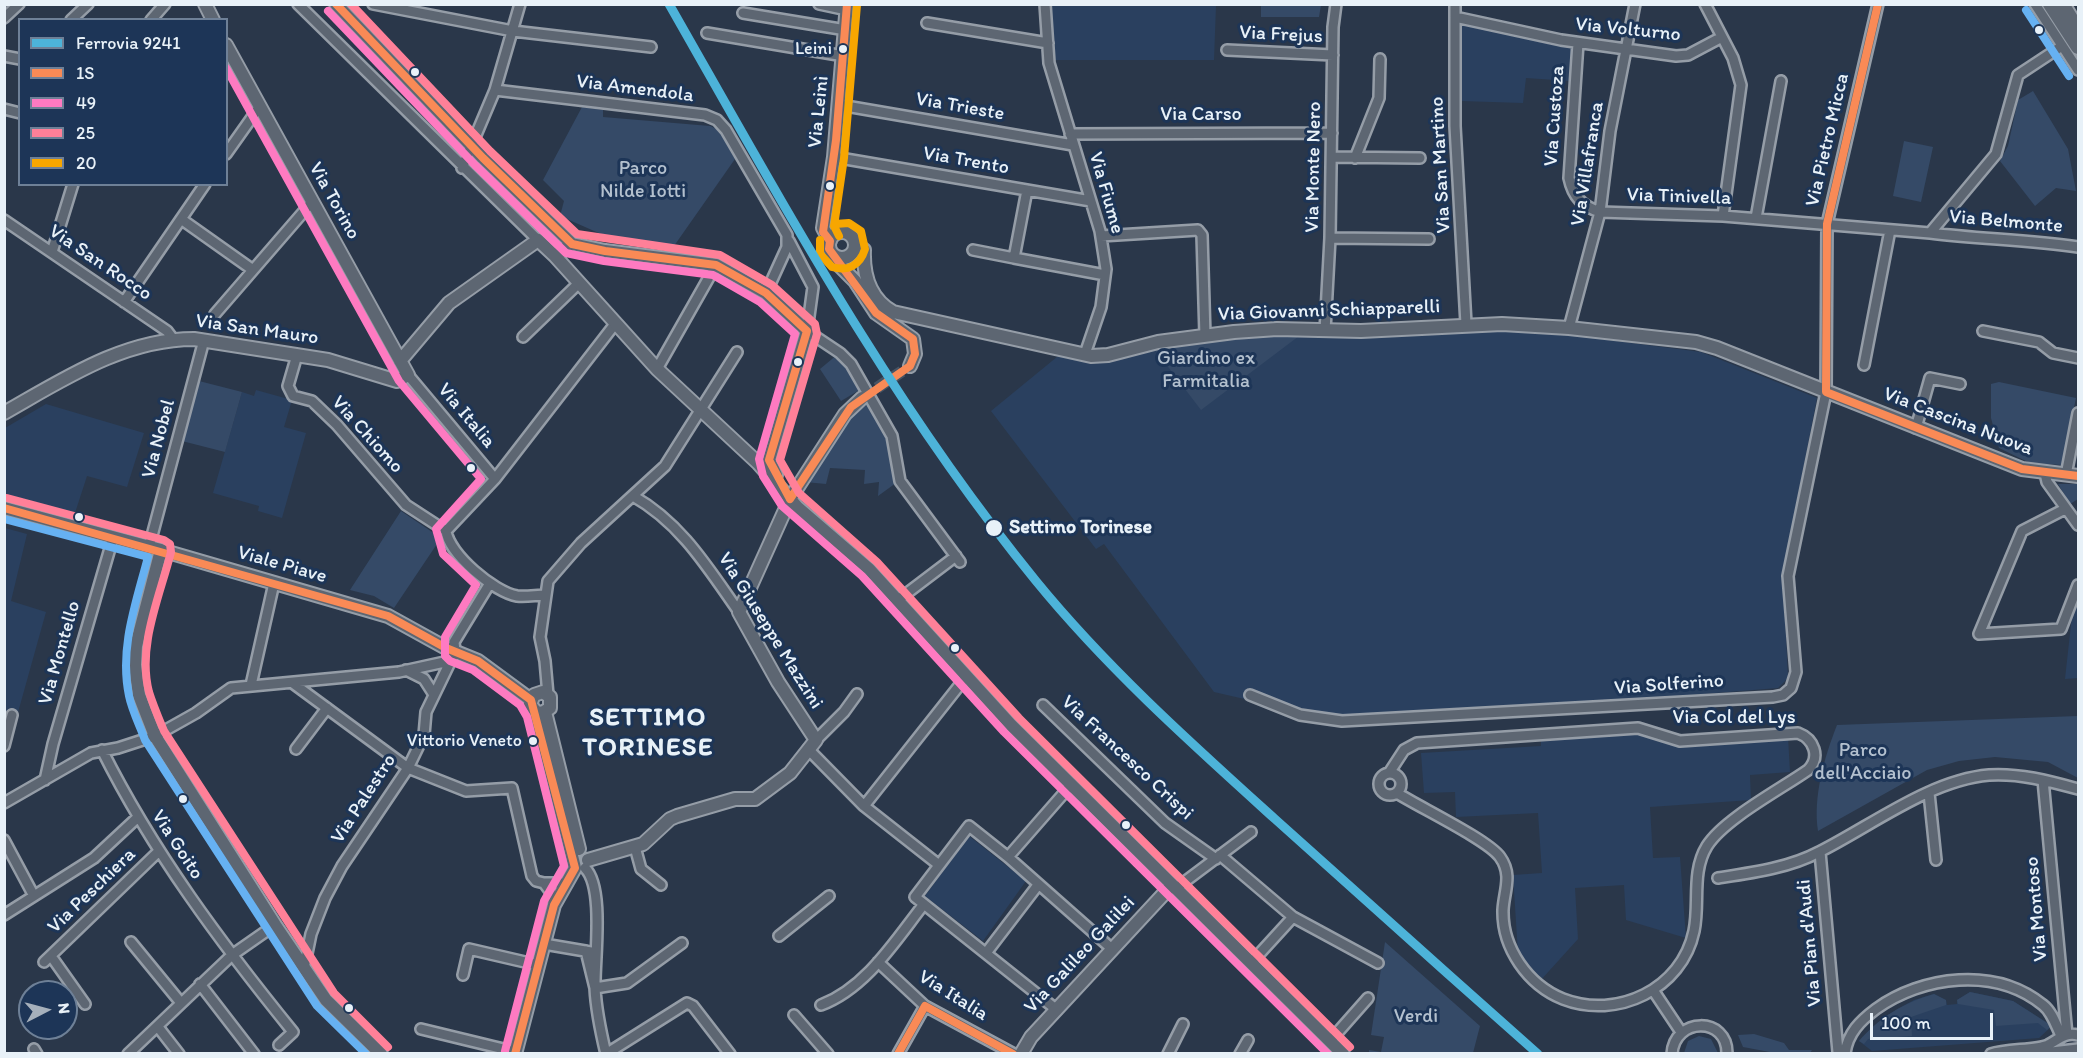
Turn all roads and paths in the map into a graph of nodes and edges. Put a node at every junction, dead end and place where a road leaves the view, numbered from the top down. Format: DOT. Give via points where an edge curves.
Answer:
graph roads {
  1 [pos="19,4"];
  2 [pos="88,4"];
  3 [pos="165,4"];
  4 [pos="205,4"];
  5 [pos="298,4"];
  6 [pos="336,4"];
  7 [pos="373,4"];
  8 [pos="520,4"];
  9 [pos="819,4"];
  10 [pos="1045,4"];
  11 [pos="1336,4"];
  12 [pos="1455,4"];
  13 [pos="1635,4"];
  14 [pos="1705,4"];
  15 [pos="1878,4"];
  16 [pos="2035,4"];
  17 [pos="2050,4"];
  18 [pos="2062,4"];
  19 [pos="847,7"];
  20 [pos="742,12"];
  21 [pos="1455,17"];
  22 [pos="4,18"];
  23 [pos="73,18"];
  24 [pos="153,18"];
  25 [pos="212,18"];
  26 [pos="927,23"];
  27 [pos="846,30"];
  28 [pos="2079,30"];
  29 [pos="513,31"];
  30 [pos="707,33"];
  31 [pos="1722,37"];
  32 [pos="1047,43"];
  33 [pos="1578,43"];
  34 [pos="2062,46"];
  35 [pos="651,47"];
  36 [pos="2079,47"];
  37 [pos="228,49"];
  38 [pos="1625,49"];
  39 [pos="1227,50"];
  40 [pos="1333,55"];
  41 [pos="844,56"];
  42 [pos="1380,58"];
  43 [pos="2079,70"];
  44 [pos="1782,81"];
  45 [pos="495,90"];
  46 [pos="840,105"];
  47 [pos="260,106"];
  48 [pos="1332,133"];
  49 [pos="1070,134"];
  50 [pos="473,145"];
  51 [pos="1073,145"];
  52 [pos="228,151"];
  53 [pos="834,157"];
  54 [pos="1332,158"];
  55 [pos="1355,158"];
  56 [pos="1420,158"];
  57 [pos="462,168"];
  58 [pos="72,186"];
  59 [pos="204,186"];
  60 [pos="1027,190"];
  61 [pos="1091,201"];
  62 [pos="312,202"];
  63 [pos="1600,212"];
  64 [pos="1723,216"];
  65 [pos="1756,218"];
  66 [pos="181,219"];
  67 [pos="4,220"];
  68 [pos="1827,224"];
  69 [pos="1890,230"];
  70 [pos="1930,233"];
  71 [pos="1101,236"];
  72 [pos="833,237"];
  73 [pos="1330,237"];
  74 [pos="1429,239"];
  75 [pos="538,240"];
  76 [pos="789,242"];
  77 [pos="572,244"];
  78 [pos="2079,247"];
  79 [pos="973,250"];
  80 [pos="52,252"];
  81 [pos="555,256"];
  82 [pos="850,257"];
  83 [pos="1014,258"];
  84 [pos="716,265"];
  85 [pos="253,270"];
  86 [pos="1105,275"];
  87 [pos="579,283"];
  88 [pos="766,293"];
  89 [pos="124,302"];
  90 [pos="215,314"];
  91 [pos="615,324"];
  92 [pos="1466,324"];
  93 [pos="1569,328"];
  94 [pos="807,331"];
  95 [pos="1325,331"];
  96 [pos="1983,331"];
  97 [pos="1205,336"];
  98 [pos="523,337"];
  99 [pos="173,339"];
  100 [pos="204,340"];
  101 [pos="737,352"];
  102 [pos="1085,354"];
  103 [pos="297,355"];
  104 [pos="2079,358"];
  105 [pos="400,361"];
  106 [pos="1864,365"];
  107 [pos="910,366"];
  108 [pos="657,369"];
  109 [pos="408,375"];
  110 [pos="1959,384"];
  111 [pos="1826,392"];
  112 [pos="862,398"];
  113 [pos="702,410"];
  114 [pos="4,413"];
  115 [pos="2079,413"];
  116 [pos="1916,428"];
  117 [pos="764,462"];
  118 [pos="2045,473"];
  119 [pos="2072,476"];
  120 [pos="495,479"];
  121 [pos="633,496"];
  122 [pos="790,499"];
  123 [pos="4,508"];
  124 [pos="2065,509"];
  125 [pos="2079,525"];
  126 [pos="446,531"];
  127 [pos="114,538"];
  128 [pos="155,548"];
  129 [pos="274,583"];
  130 [pos="490,583"];
  131 [pos="2079,585"];
  132 [pos="546,595"];
  133 [pos="898,600"];
  134 [pos="739,612"];
  135 [pos="452,656"];
  136 [pos="405,670"];
  137 [pos="966,677"];
  138 [pos="294,684"];
  139 [pos="251,685"];
  140 [pos="433,693"];
  141 [pos="857,694"];
  142 [pos="548,695"];
  143 [pos="1250,695"];
  144 [pos="1043,705"];
  145 [pos="327,708"];
  146 [pos="537,708"];
  147 [pos="12,715"];
  148 [pos="154,736"];
  149 [pos="812,745"];
  150 [pos="4,746"];
  151 [pos="296,749"];
  152 [pos="102,750"];
  153 [pos="408,768"];
  154 [pos="1389,773"];
  155 [pos="45,780"];
  156 [pos="2043,780"];
  157 [pos="1071,785"];
  158 [pos="2079,789"];
  159 [pos="1929,793"];
  160 [pos="1397,794"];
  161 [pos="4,803"];
  162 [pos="864,806"];
  163 [pos="137,818"];
  164 [pos="1251,832"];
  165 [pos="4,840"];
  166 [pos="635,847"];
  167 [pos="158,852"];
  168 [pos="1820,852"];
  169 [pos="1008,857"];
  170 [pos="1218,857"];
  171 [pos="1936,860"];
  172 [pos="580,861"];
  173 [pos="939,865"];
  174 [pos="1718,878"];
  175 [pos="544,883"];
  176 [pos="567,883"];
  177 [pos="661,885"];
  178 [pos="1038,885"];
  179 [pos="1173,887"];
  180 [pos="34,896"];
  181 [pos="829,896"];
  182 [pos="924,904"];
  183 [pos="554,905"];
  184 [pos="4,915"];
  185 [pos="1293,917"];
  186 [pos="275,925"];
  187 [pos="779,936"];
  188 [pos="131,942"];
  189 [pos="682,943"];
  190 [pos="544,944"];
  191 [pos="598,947"];
  192 [pos="1112,949"];
  193 [pos="586,951"];
  194 [pos="986,953"];
  195 [pos="232,956"];
  196 [pos="878,962"];
  197 [pos="1251,963"];
  198 [pos="1378,963"];
  199 [pos="538,965"];
  200 [pos="304,968"];
  201 [pos="463,975"];
  202 [pos="200,984"];
  203 [pos="596,988"];
  204 [pos="1653,990"];
  205 [pos="1368,998"];
  206 [pos="181,1003"];
  207 [pos="85,1004"];
  208 [pos="821,1005"];
  209 [pos="925,1006"];
  210 [pos="1057,1010"];
  211 [pos="794,1015"];
  212 [pos="1183,1023"];
  213 [pos="158,1027"];
  214 [pos="421,1029"];
  215 [pos="1836,1030"];
  216 [pos="1853,1030"];
  217 [pos="1681,1032"];
  218 [pos="2064,1035"];
  219 [pos="2079,1035"];
  220 [pos="1248,1040"];
  221 [pos="1330,1041"];
  222 [pos="279,1045"];
  223 [pos="2079,1049"];
  224 [pos="128,1053"];
  225 [pos="179,1053"];
  226 [pos="254,1053"];
  227 [pos="381,1053"];
  228 [pos="516,1053"];
  229 [pos="606,1053"];
  230 [pos="730,1053"];
  231 [pos="828,1053"];
  232 [pos="898,1053"];
  233 [pos="1014,1053"];
  234 [pos="1021,1053"];
  235 [pos="1168,1053"];
  236 [pos="1240,1053"];
  237 [pos="1343,1053"];
  238 [pos="1672,1053"];
  239 [pos="1727,1053"];
  240 [pos="1842,1053"];
  241 [pos="1991,1053"];
  242 [pos="2034,1053"];
  243 [pos="2052,1053"];
  1 -- 22 [label="street"];
  2 -- 23 [label="street"];
  3 -- 24 [label="street"];
  4 -- 25 [label="street"];
  5 -- 57 [label="street"];
  6 -- 50 [label="street"];
  7 -- 29 [label="street"];
  8 -- 29 [label="street"];
  9 -- 19 [label="street"];
  10 -- 32 [label="street, Via Fiume"];
  11 -- 40 [label="street, Via Monte Nero"];
  12 -- 21 [label="street, Via San Martino"];
  13 -- 38 [label="street, Via Villafranca"];
  14 -- 31 [label="street"];
  15 -- 68 [label="street, Via Pietro Micca"];
  16 -- 34 [label="street"];
  17 -- 36 [label="main road"];
  18 -- 28 [label="main road"];
  19 -- 27 [label="street, Via Leinì"];
  20 -- 27 [label="street"];
  21 -- 33 [label="street, Via Volturno"];
  21 -- 92 [label="street, Via San Martino" via="1455,126"];
  26 -- 32 [label="street"];
  27 -- 41 [label="street, Via Leinì"];
  29 -- 35 [label="street"];
  29 -- 45 [label="street"];
  30 -- 41 [label="street"];
  31 -- 38 [label="street, Via Volturno" via="1683,56"];
  31 -- 64 [label="street" via="1737,66 1741,93"];
  32 -- 49 [label="street, Via Fiume"];
  33 -- 38 [label="street, Via Volturno"];
  33 -- 63 [label="street, Via Custoza" via="1569,178 1580,203"];
  34 -- 43 [label="street"];
  34 -- 70 [label="street" via="2018,75 1996,154"];
  37 -- 47 [label="street, Via Torino"];
  38 -- 63 [label="street, Via Villafranca"];
  39 -- 40 [label="street, Via Frejus"];
  40 -- 48 [label="street, Via Monte Nero"];
  41 -- 46 [label="street, Via Leinì"];
  42 -- 55 [label="street" via="1379,98"];
  44 -- 65 [label="street, Via Tinivella"];
  45 -- 50 [label="street"];
  45 -- 76 [label="street, Via Amendola" via="705,115 717,120"];
  46 -- 51 [label="street, Via Trieste"];
  46 -- 53 [label="street, Via Leinì"];
  47 -- 52 [label="street"];
  47 -- 62 [label="street, Via Torino"];
  48 -- 49 [label="street, Via Carso"];
  48 -- 54 [label="street, Via Monte Nero"];
  49 -- 51 [label="street, Via Fiume"];
  50 -- 57 [label="street"];
  50 -- 77 [label="street"];
  51 -- 61 [label="street, Via Fiume"];
  53 -- 60 [label="street, Via Trento"];
  53 -- 72 [label="street, Via Leinì" via="824,224"];
  54 -- 55 [label="street"];
  54 -- 73 [label="street, Via Monte Nero"];
  55 -- 56 [label="street"];
  57 -- 75 [label="street"];
  58 -- 80 [label="street"];
  59 -- 66 [label="street"];
  60 -- 61 [label="street, Via Trento"];
  60 -- 83 [label="street"];
  61 -- 71 [label="street, Via Fiume"];
  62 -- 85 [label="street"];
  62 -- 105 [label="street, Via Torino"];
  63 -- 64 [label="street, Via Tinivella"];
  63 -- 93 [label="street, Via Villafranca"];
  64 -- 65 [label="street, Via Tinivella"];
  65 -- 68 [label="street, Via Tinivella"];
  66 -- 85 [label="street"];
  66 -- 89 [label="street"];
  67 -- 80 [label="street, Via San Rocco"];
  68 -- 69 [label="street, Via Tinivella"];
  68 -- 111 [label="street, Via Pietro Micca"];
  69 -- 70 [label="street, Via Tinivella"];
  69 -- 106 [label="street"];
  70 -- 78 [label="street, Via Belmonte" via="1984,240 2026,239"];
  71 -- 86 [label="street, Via Fiume"];
  71 -- 97 [label="street" via="1198,230 1202,241"];
  72 -- 82 [label="street" via="829,249"];
  72 -- 82 [label="street, Via Leinì" via="849,234"];
  73 -- 74 [label="street"];
  73 -- 95 [label="street, Via Monte Nero"];
  75 -- 81 [label="street"];
  75 -- 105 [label="street" via="449,303"];
  76 -- 88 [label="street"];
  76 -- 94 [label="street" via="813,288"];
  77 -- 81 [label="street"];
  77 -- 84 [label="street"];
  79 -- 83 [label="street"];
  80 -- 89 [label="street, Via San Rocco"];
  81 -- 87 [label="street"];
  82 -- 102 [label="street, Via Giovanni Schiapparelli" via="885,308 892,312"];
  82 -- 107 [label="street" via="881,318 913,339 915,354"];
  83 -- 86 [label="street"];
  84 -- 88 [label="street"];
  84 -- 108 [label="street"];
  85 -- 90 [label="street"];
  86 -- 102 [label="street, Via Fiume" via="1101,307"];
  87 -- 91 [label="street"];
  87 -- 98 [label="street"];
  88 -- 94 [label="street"];
  89 -- 99 [label="street, Via San Rocco"];
  91 -- 108 [label="street"];
  91 -- 120 [label="street"];
  92 -- 93 [label="street, Via Giovanni Schiapparelli"];
  92 -- 95 [label="street, Via Giovanni Schiapparelli"];
  93 -- 111 [label="street, Via Giovanni Schiapparelli" via="1706,345"];
  94 -- 117 [label="street"];
  94 -- 133 [label="street" via="851,364 892,436 900,482 958,559"];
  95 -- 97 [label="street, Via Giovanni Schiapparelli" via="1276,329"];
  96 -- 104 [label="street" via="2039,342 2053,353"];
  97 -- 102 [label="street, Via Giovanni Schiapparelli" via="1143,344 1101,356"];
  99 -- 100 [label="street, Via San Mauro"];
  99 -- 114 [label="street, Via San Mauro" via="128,349 89,366"];
  100 -- 103 [label="street, Via San Mauro"];
  100 -- 128 [label="street, Via Nobel"];
  101 -- 113 [label="street"];
  103 -- 109 [label="street, Via San Mauro" via="397,381"];
  103 -- 126 [label="street, Via Chiomo" via="288,387 293,396 312,401 406,505"];
  105 -- 109 [label="street, Via Torino"];
  108 -- 113 [label="street"];
  109 -- 120 [label="street, Via Italia"];
  110 -- 116 [label="street" via="1930,378"];
  111 -- 116 [label="street, Via Cascina Nuova"];
  111 -- 143 [label="street, Via Solferino" via="1788,576 1796,672 1791,688 1783,695 1342,722 1300,715"];
  112 -- 122 [label="street" via="845,414"];
  113 -- 117 [label="street"];
  113 -- 121 [label="street" via="665,466"];
  115 -- 119 [label="street"];
  116 -- 118 [label="street, Via Cascina Nuova" via="2022,469"];
  117 -- 122 [label="street"];
  118 -- 119 [label="street, Via Cascina Nuova"];
  118 -- 124 [label="street"];
  120 -- 126 [label="street"];
  121 -- 132 [label="street" via="552,574"];
  121 -- 134 [label="street, Via Giuseppe Mazzini" via="669,520"];
  122 -- 133 [label="street"];
  122 -- 134 [label="street"];
  123 -- 127 [label="street, Viale Piave"];
  124 -- 125 [label="street"];
  124 -- 131 [label="street" via="2022,531 1979,634 2061,630"];
  126 -- 130 [label="street, Via Chiomo" via="452,548"];
  127 -- 128 [label="street, Viale Piave"];
  127 -- 155 [label="street, Via Montello"];
  128 -- 129 [label="street, Viale Piave"];
  128 -- 148 [label="street" via="135,665 139,695"];
  129 -- 135 [label="street, Viale Piave" via="388,616"];
  129 -- 139 [label="street"];
  130 -- 132 [label="street, Via Chiomo" via="515,596"];
  130 -- 135 [label="street" via="454,642"];
  132 -- 142 [label="street" via="540,637"];
  133 -- 137 [label="street"];
  134 -- 149 [label="street, Via Giuseppe Mazzini"];
  135 -- 136 [label="street"];
  135 -- 140 [label="street, Via Palestro"];
  135 -- 146 [label="street, Viale Piave" via="478,661"];
  136 -- 138 [label="street"];
  136 -- 140 [label="street" via="424,679"];
  137 -- 157 [label="street"];
  137 -- 162 [label="street"];
  138 -- 139 [label="street"];
  138 -- 145 [label="street"];
  139 -- 148 [label="street" via="231,688 196,714"];
  140 -- 153 [label="street, Via Palestro" via="424,735"];
  141 -- 149 [label="street"];
  142 -- 146 [label="street" via="551,705"];
  142 -- 146 [label="street" via="537,693"];
  144 -- 170 [label="street, Via Francesco Crispi" via="1165,823"];
  145 -- 151 [label="street"];
  145 -- 153 [label="street"];
  146 -- 172 [label="street"];
  147 -- 150 [label="street"];
  148 -- 152 [label="street"];
  148 -- 186 [label="street"];
  149 -- 162 [label="street"];
  149 -- 166 [label="street" via="790,773 760,795 677,816"];
  152 -- 155 [label="street"];
  152 -- 163 [label="street, Via Goito"];
  153 -- 175 [label="street" via="466,791 512,788 532,876"];
  153 -- 200 [label="street, Via Palestro" via="325,898"];
  154 -- 160 [label="street" via="1401,780"];
  154 -- 160 [label="street, Via Col del Lys" via="1380,779 1379,787 1386,795"];
  154 -- 204 [label="street, Via Col del Lys" via="1404,750 1418,743 1638,728 1680,741 1798,733 1810,741 1815,751 1812,766 1726,827 1705,849 1697,879 1695,927 1689,946 1672,973"];
  155 -- 161 [label="street"];
  156 -- 158 [label="street"];
  156 -- 159 [label="street" via="2006,775 1976,777"];
  156 -- 218 [label="street, Via Montoso"];
  157 -- 169 [label="street"];
  157 -- 179 [label="street"];
  159 -- 168 [label="street"];
  159 -- 171 [label="street"];
  160 -- 204 [label="street, Via Col del Lys" via="1479,839 1499,856 1508,880 1503,909 1506,934 1518,962 1538,985 1572,1002 1600,1006 1632,1000"];
  162 -- 173 [label="street"];
  163 -- 167 [label="street, Via Goito"];
  163 -- 180 [label="street" via="94,858"];
  164 -- 170 [label="street"];
  165 -- 180 [label="street"];
  166 -- 172 [label="street"];
  166 -- 177 [label="street" via="641,869"];
  167 -- 195 [label="street, Via Goito"];
  167 -- 207 [label="street, Via Peschiera" via="47,959"];
  168 -- 174 [label="street" via="1767,869"];
  168 -- 215 [label="street, Via Pian d'Audi"];
  169 -- 173 [label="street" via="969,826"];
  169 -- 178 [label="street"];
  170 -- 179 [label="street"];
  170 -- 185 [label="street"];
  172 -- 176 [label="street"];
  172 -- 191 [label="street" via="590,877"];
  173 -- 182 [label="street" via="915,897"];
  175 -- 176 [label="street"];
  175 -- 183 [label="street"];
  176 -- 183 [label="street"];
  178 -- 192 [label="street"];
  178 -- 194 [label="street"];
  179 -- 192 [label="street, Via Galileo Galilei"];
  179 -- 197 [label="street"];
  180 -- 184 [label="street"];
  181 -- 187 [label="street"];
  182 -- 194 [label="street"];
  182 -- 196 [label="street"];
  183 -- 190 [label="street"];
  185 -- 197 [label="street"];
  185 -- 198 [label="street"];
  186 -- 195 [label="street"];
  186 -- 200 [label="street"];
  188 -- 206 [label="street"];
  189 -- 203 [label="street" via="627,983"];
  190 -- 193 [label="street"];
  190 -- 199 [label="street"];
  191 -- 193 [label="street"];
  191 -- 203 [label="street"];
  192 -- 210 [label="street, Via Galileo Galilei"];
  193 -- 203 [label="street"];
  194 -- 210 [label="street"];
  195 -- 202 [label="street"];
  195 -- 222 [label="street, Via Goito" via="293,1032"];
  196 -- 208 [label="street" via="834,1000"];
  196 -- 209 [label="street, Via Italia"];
  197 -- 221 [label="street"];
  199 -- 201 [label="street" via="469,949"];
  199 -- 228 [label="street"];
  200 -- 227 [label="street" via="326,1000"];
  202 -- 206 [label="street"];
  202 -- 226 [label="street"];
  203 -- 229 [label="street"];
  204 -- 217 [label="street"];
  205 -- 221 [label="street"];
  206 -- 213 [label="street"];
  209 -- 232 [label="street"];
  209 -- 233 [label="street, Via Italia"];
  210 -- 234 [label="street, Via Galileo Galilei"];
  211 -- 231 [label="street"];
  212 -- 235 [label="street"];
  213 -- 224 [label="street"];
  213 -- 225 [label="street"];
  214 -- 228 [label="street"];
  215 -- 216 [label="street, Via Pian d'Audi"];
  215 -- 240 [label="street, Via Pian d'Audi"];
  216 -- 218 [label="street" via="1872,1012 1910,990 1924,984 1962,980 1988,982 2029,996 2050,1013"];
  216 -- 240 [label="street"];
  217 -- 238 [label="street"];
  217 -- 239 [label="street" via="1696,1024 1713,1028 1725,1040"];
  218 -- 219 [label="street"];
  218 -- 241 [label="street" via="2043,1046"];
  220 -- 236 [label="street"];
  221 -- 237 [label="street"];
  223 -- 243 [label="street"];
  229 -- 230 [label="street" via="687,1003"];
  242 -- 243 [label="street"];
}
